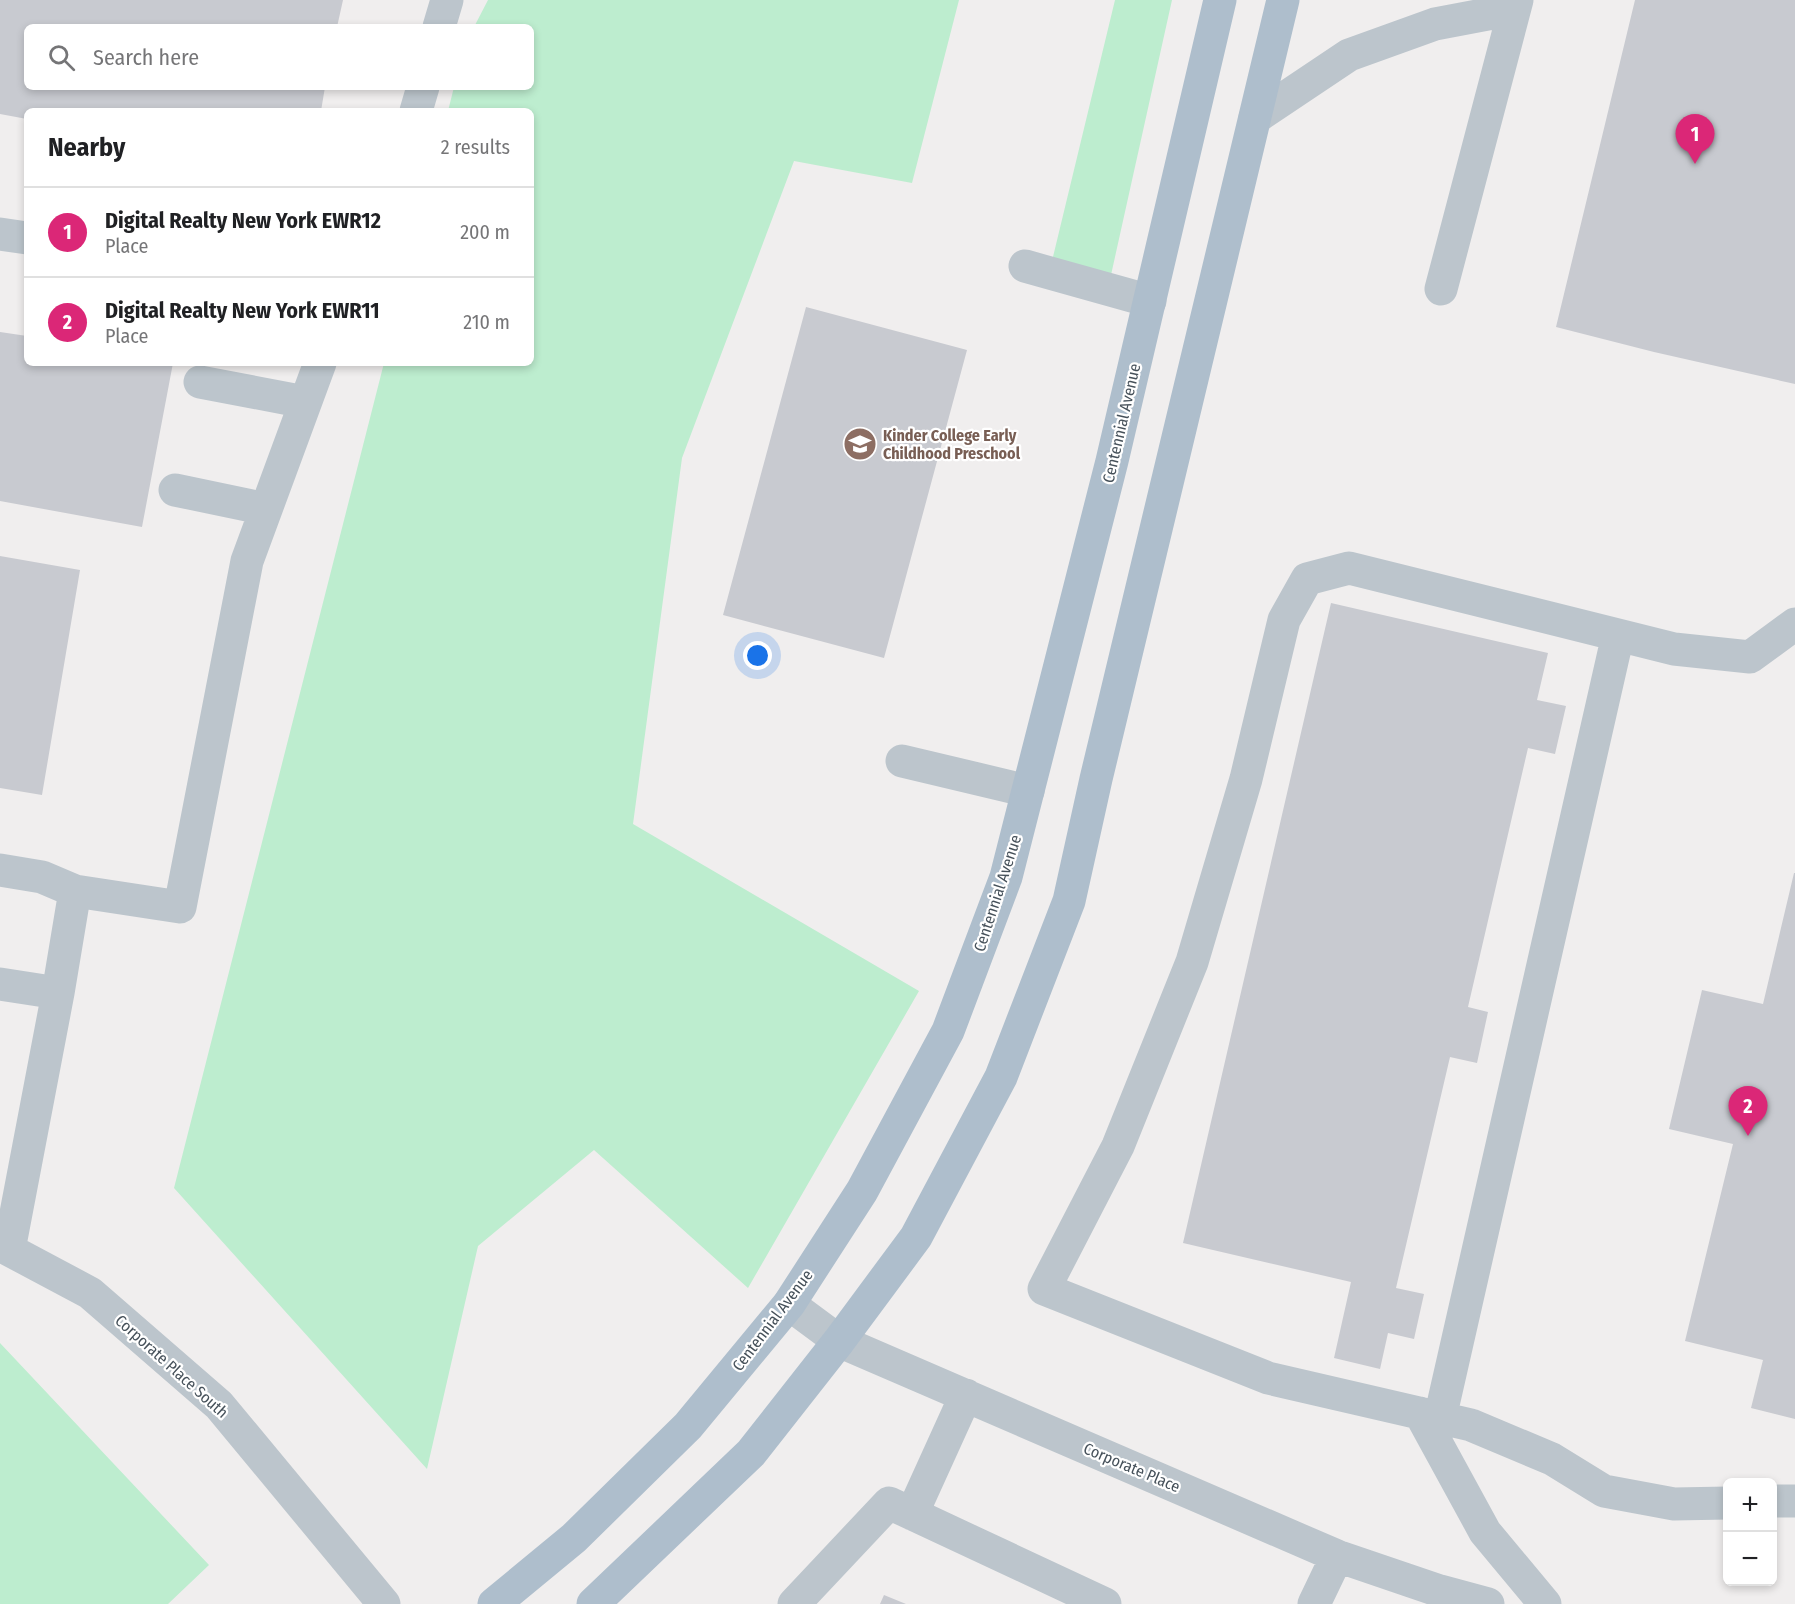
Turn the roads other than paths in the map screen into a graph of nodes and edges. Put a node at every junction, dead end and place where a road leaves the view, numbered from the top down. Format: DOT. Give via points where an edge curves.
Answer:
graph roads {
  1 [pos="447,0"];
  2 [pos="1221,0"];
  3 [pos="1283,0"];
  4 [pos="1482,0"];
  5 [pos="1515,4"];
  6 [pos="440,24"];
  7 [pos="422,90"];
  8 [pos="417,108"];
  9 [pos="1255,118"];
  10 [pos="0,234"];
  11 [pos="24,238"];
  12 [pos="1025,266"];
  13 [pos="1441,289"];
  14 [pos="1150,301"];
  15 [pos="319,366"];
  16 [pos="200,382"];
  17 [pos="305,402"];
  18 [pos="175,490"];
  19 [pos="266,509"];
  20 [pos="1795,624"];
  21 [pos="1618,635"];
  22 [pos="902,761"];
  23 [pos="1028,791"];
  24 [pos="0,870"];
  25 [pos="75,891"];
  26 [pos="0,984"];
  27 [pos="58,993"];
  28 [pos="4,1248"];
  29 [pos="789,1304"];
  30 [pos="839,1341"];
  31 [pos="966,1395"];
  32 [pos="1430,1415"];
  33 [pos="1777,1501"];
  34 [pos="1795,1501"];
  35 [pos="1723,1503"];
  36 [pos="912,1514"];
  37 [pos="1337,1556"];
  38 [pos="384,1604"];
  39 [pos="494,1604"];
  40 [pos="593,1604"];
  41 [pos="794,1604"];
  42 [pos="1105,1604"];
  43 [pos="1314,1604"];
  44 [pos="1488,1604"];
  45 [pos="1545,1604"];
  1 -- 6 [label="street"];
  2 -- 14 [label="main road, Centennial Avenue"];
  3 -- 9 [label="main road"];
  4 -- 5 [label="street"];
  5 -- 9 [label="street" via="1435,24 1349,55"];
  5 -- 13 [label="street"];
  7 -- 8 [label="street"];
  9 -- 30 [label="main road" via="1070,901 996,1087 916,1237"];
  10 -- 11 [label="street"];
  12 -- 14 [label="street"];
  14 -- 23 [label="main road, Centennial Avenue"];
  15 -- 17 [label="street"];
  16 -- 17 [label="street"];
  17 -- 19 [label="street"];
  18 -- 19 [label="street"];
  19 -- 25 [label="street" via="247,561 180,907"];
  20 -- 21 [label="street" via="1750,657 1674,649"];
  21 -- 32 [label="street"];
  21 -- 32 [label="street" via="1349,568 1307,579 1284,620 1246,779 1192,962 1118,1146 1044,1289 1268,1378"];
  22 -- 23 [label="street"];
  23 -- 29 [label="main road, Centennial Avenue" via="1006,877 948,1031 862,1191"];
  24 -- 25 [label="street" via="42,877"];
  25 -- 27 [label="street"];
  26 -- 27 [label="street"];
  27 -- 28 [label="street"];
  28 -- 38 [label="street, Corporate Place South" via="90,1293 219,1405"];
  29 -- 30 [label="street, Corporate Place"];
  29 -- 39 [label="main road, Centennial Avenue" via="688,1426 574,1538"];
  30 -- 31 [label="street, Corporate Place"];
  30 -- 40 [label="main road" via="750,1453"];
  31 -- 36 [label="street"];
  31 -- 37 [label="street, Corporate Place"];
  32 -- 35 [label="street" via="1471,1425 1552,1459 1604,1491 1674,1504"];
  32 -- 45 [label="street" via="1485,1532"];
  33 -- 34 [label="street"];
  36 -- 41 [label="street" via="889,1503"];
  36 -- 42 [label="street"];
  37 -- 43 [label="street"];
  37 -- 44 [label="street, Corporate Place"];
}
